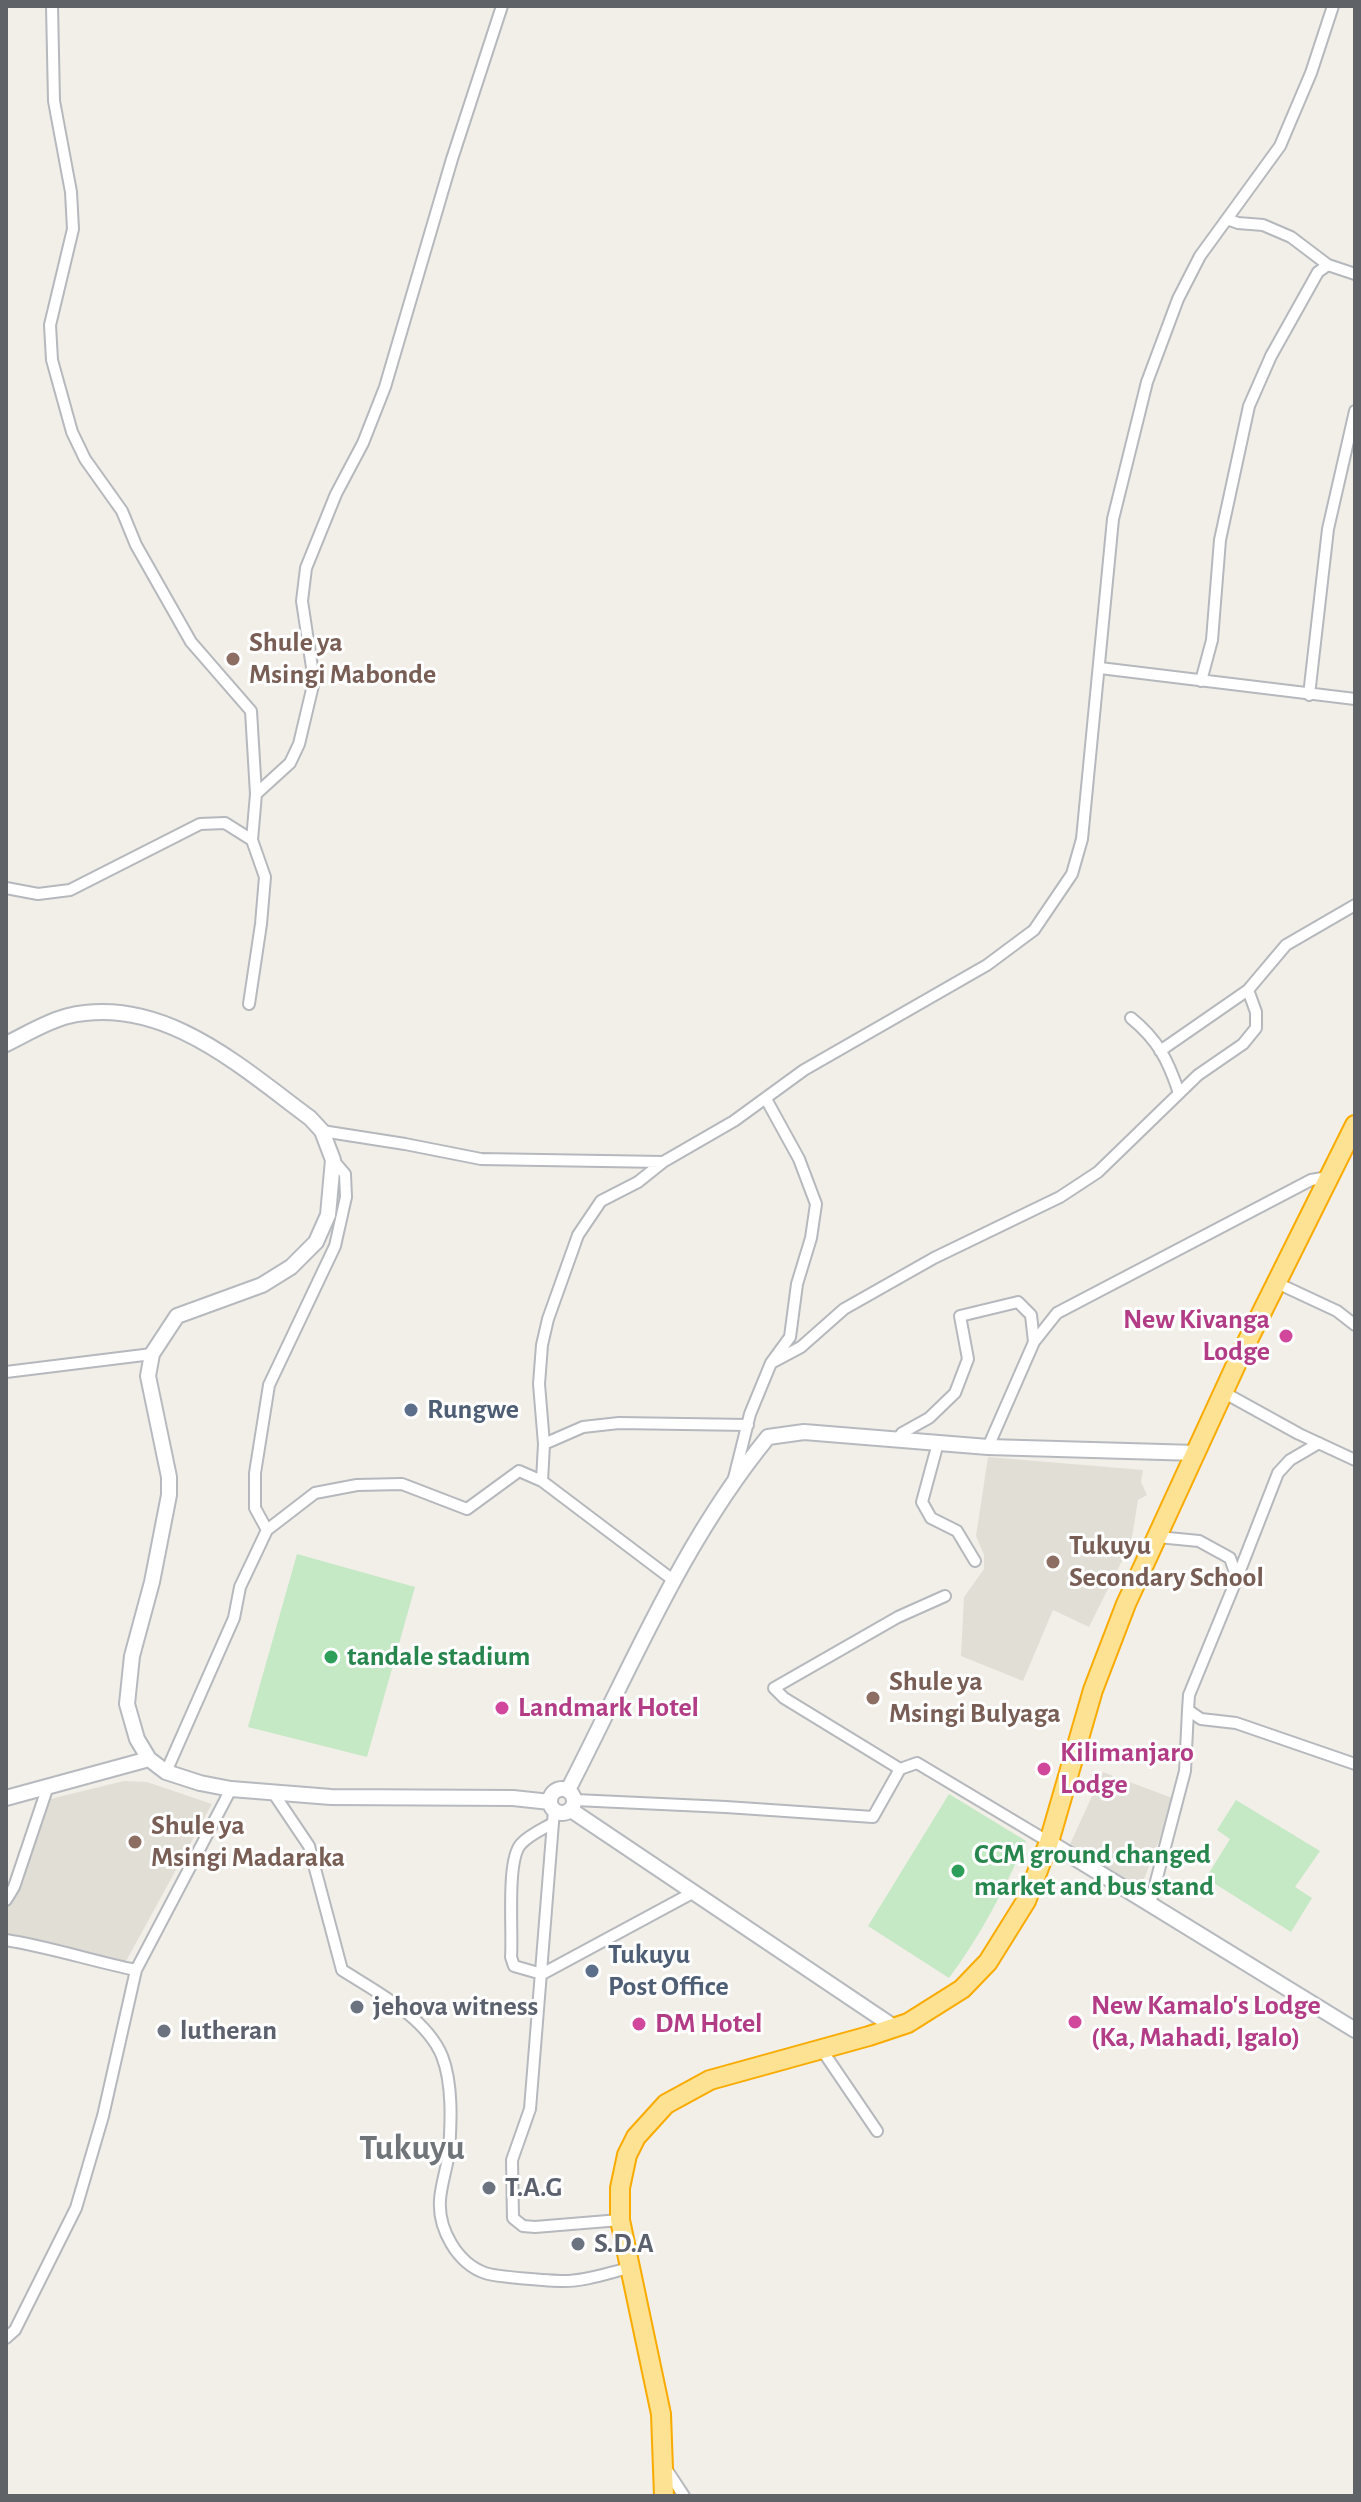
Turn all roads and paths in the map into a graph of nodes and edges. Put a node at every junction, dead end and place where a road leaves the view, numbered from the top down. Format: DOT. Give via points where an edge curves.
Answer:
graph roads {
  1 [pos="52,6"];
  2 [pos="502,6"];
  3 [pos="1333,6"];
  4 [pos="1227,219"];
  5 [pos="1328,265"];
  6 [pos="1355,274"];
  7 [pos="1355,411"];
  8 [pos="1100,668"];
  9 [pos="1201,681"];
  10 [pos="1309,695"];
  11 [pos="1355,699"];
  12 [pos="256,794"];
  13 [pos="252,840"];
  14 [pos="6,888"];
  15 [pos="1355,905"];
  16 [pos="1248,990"];
  17 [pos="249,1004"];
  18 [pos="1131,1018"];
  19 [pos="6,1044"];
  20 [pos="1160,1051"];
  21 [pos="1179,1093"];
  22 [pos="766,1099"];
  23 [pos="1355,1125"];
  24 [pos="322,1131"];
  25 [pos="333,1160"];
  26 [pos="663,1162"];
  27 [pos="1330,1177"];
  28 [pos="1277,1283"];
  29 [pos="1355,1325"];
  30 [pos="1034,1342"];
  31 [pos="152,1354"];
  32 [pos="771,1363"];
  33 [pos="6,1372"];
  34 [pos="1223,1392"];
  35 [pos="748,1425"];
  36 [pos="898,1439"];
  37 [pos="938,1443"];
  38 [pos="1319,1443"];
  39 [pos="544,1444"];
  40 [pos="988,1447"];
  41 [pos="1197,1453"];
  42 [pos="1354,1456"];
  43 [pos="734,1479"];
  44 [pos="542,1481"];
  45 [pos="267,1530"];
  46 [pos="1158,1537"];
  47 [pos="975,1561"];
  48 [pos="1237,1578"];
  49 [pos="673,1580"];
  50 [pos="945,1596"];
  51 [pos="1188,1710"];
  52 [pos="149,1759"];
  53 [pos="1355,1764"];
  54 [pos="900,1769"];
  55 [pos="166,1772"];
  56 [pos="48,1786"];
  57 [pos="231,1789"];
  58 [pos="274,1794"];
  59 [pos="6,1798"];
  60 [pos="571,1800"];
  61 [pos="552,1812"];
  62 [pos="1049,1842"];
  63 [pos="694,1892"];
  64 [pos="6,1900"];
  65 [pos="1150,1904"];
  66 [pos="6,1940"];
  67 [pos="136,1970"];
  68 [pos="542,1974"];
  69 [pos="894,2027"];
  70 [pos="1355,2030"];
  71 [pos="822,2050"];
  72 [pos="877,2131"];
  73 [pos="620,2220"];
  74 [pos="629,2268"];
  75 [pos="6,2338"];
  76 [pos="664,2465"];
  77 [pos="664,2496"];
  78 [pos="684,2496"];
  1 -- 12 [label="street" via="54,101 73,229 50,325 52,360 85,459 122,511 191,642 251,711"];
  2 -- 12 [label="street" via="385,387 306,568 302,601 314,681 299,744 290,763"];
  3 -- 4 [label="street" via="1280,146"];
  4 -- 5 [label="street" via="1291,237"];
  4 -- 8 [label="street" via="1178,299 1147,382 1113,519"];
  5 -- 6 [label="street"];
  5 -- 9 [label="street" via="1318,272 1249,406 1220,540 1212,640"];
  7 -- 10 [label="street" via="1328,529"];
  8 -- 9 [label="street"];
  8 -- 22 [label="street" via="1082,839 1072,874 1034,930 987,965 804,1070"];
  9 -- 10 [label="street"];
  10 -- 11 [label="street"];
  12 -- 13 [label="street"];
  13 -- 14 [label="street" via="225,823 200,824 70,890 38,894"];
  13 -- 17 [label="street" via="265,877"];
  15 -- 16 [label="street" via="1286,945"];
  16 -- 20 [label="street"];
  16 -- 21 [label="street" via="1256,1028"];
  18 -- 20 [label="street" via="1151,1034"];
  19 -- 24 [label="main road" via="67,1016 112,1012 149,1020 211,1045"];
  20 -- 21 [label="street"];
  21 -- 32 [label="street" via="1098,1172 844,1309 801,1347"];
  22 -- 26 [label="street"];
  22 -- 32 [label="street" via="816,1204 790,1337"];
  23 -- 27 [label="highway"];
  24 -- 25 [label="main road"];
  24 -- 26 [label="street" via="481,1159"];
  25 -- 31 [label="main road" via="328,1215 316,1242 262,1285 177,1316"];
  25 -- 45 [label="street" via="345,1174 346,1197 335,1246 269,1385 255,1473 255,1508"];
  26 -- 39 [label="street" via="601,1201 578,1235 542,1345"];
  27 -- 28 [label="highway"];
  27 -- 30 [label="street" via="1311,1180 1057,1313"];
  28 -- 29 [label="street"];
  28 -- 34 [label="highway"];
  30 -- 36 [label="street" via="1031,1315 1018,1302 960,1316 968,1359 955,1393"];
  30 -- 40 [label="street"];
  31 -- 33 [label="street"];
  31 -- 52 [label="main road" via="148,1376 169,1495 132,1656 127,1704"];
  32 -- 35 [label="street"];
  34 -- 38 [label="street"];
  34 -- 41 [label="highway"];
  35 -- 39 [label="street" via="595,1425"];
  35 -- 43 [label="street"];
  36 -- 37 [label="main road"];
  36 -- 43 [label="main road" via="804,1432 768,1437"];
  37 -- 40 [label="main road"];
  37 -- 47 [label="street" via="922,1502 931,1518 957,1531"];
  38 -- 42 [label="street"];
  38 -- 48 [label="street" via="1278,1473"];
  39 -- 44 [label="street"];
  40 -- 41 [label="main road"];
  41 -- 46 [label="highway"];
  43 -- 49 [label="main road"];
  44 -- 45 [label="street" via="519,1471 467,1509 402,1484 357,1485 315,1493"];
  44 -- 49 [label="street"];
  45 -- 55 [label="street"];
  46 -- 48 [label="street" via="1199,1541 1230,1558"];
  46 -- 62 [label="highway" via="1093,1690"];
  48 -- 51 [label="street" via="1189,1695"];
  49 -- 60 [label="main road"];
  50 -- 54 [label="street" via="774,1688"];
  51 -- 53 [label="street" via="1201,1719 1236,1723"];
  51 -- 65 [label="street" via="1185,1771"];
  52 -- 55 [label="main road"];
  52 -- 56 [label="main road"];
  54 -- 60 [label="street" via="873,1817"];
  54 -- 62 [label="street" via="917,1763"];
  55 -- 57 [label="main road"];
  56 -- 59 [label="main road"];
  56 -- 64 [label="street"];
  57 -- 58 [label="main road"];
  57 -- 67 [label="street"];
  58 -- 61 [label="main road" via="513,1798"];
  58 -- 74 [label="street" via="309,1846 342,1970 393,2002 441,2054 449,2084 449,2152 440,2203 446,2236 460,2255 485,2273 564,2281"];
  60 -- 61 [label="main road" via="561,1813"];
  60 -- 61 [label="main road" via="561,1789 554,1792"];
  60 -- 63 [label="main road"];
  61 -- 68 [label="street"];
  61 -- 68 [label="street" via="521,1843 511,1867 512,1963"];
  62 -- 65 [label="main road"];
  62 -- 69 [label="highway" via="1026,1901 988,1962 962,1989"];
  63 -- 68 [label="street"];
  63 -- 69 [label="main road"];
  65 -- 70 [label="main road"];
  66 -- 67 [label="street"];
  67 -- 75 [label="street" via="76,2208 15,2330"];
  68 -- 73 [label="street" via="530,2109 512,2160 513,2218 535,2227"];
  69 -- 71 [label="highway"];
  71 -- 72 [label="street"];
  71 -- 73 [label="highway" via="710,2080 666,2104 627,2155"];
  73 -- 74 [label="highway"];
  74 -- 76 [label="highway" via="661,2414"];
  76 -- 77 [label="highway"];
  76 -- 78 [label="street"];
}
